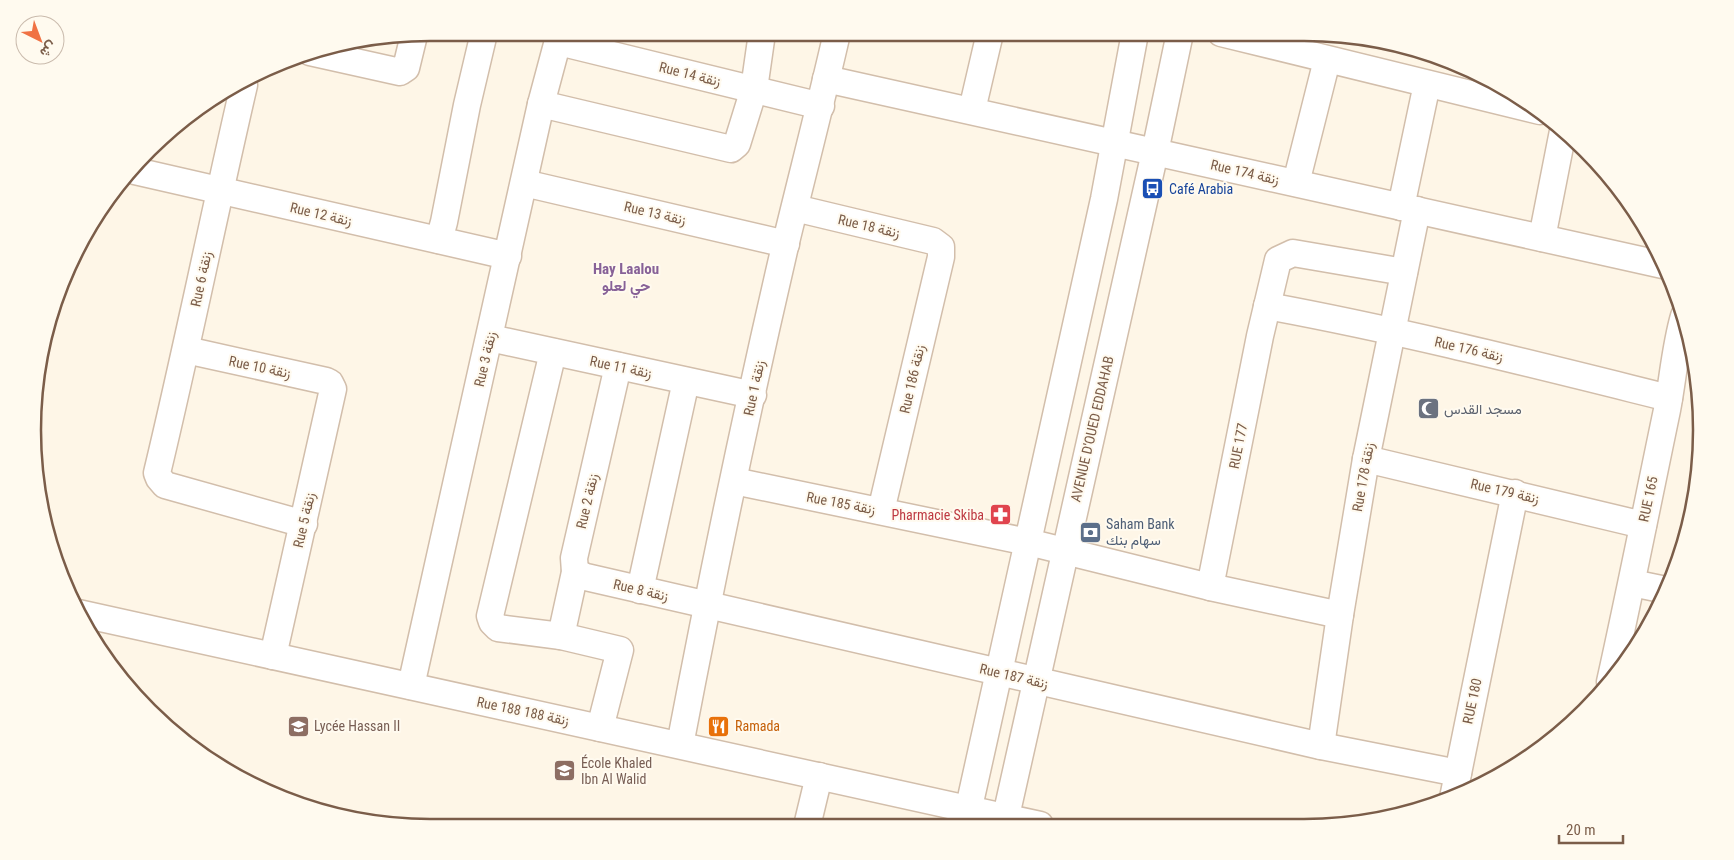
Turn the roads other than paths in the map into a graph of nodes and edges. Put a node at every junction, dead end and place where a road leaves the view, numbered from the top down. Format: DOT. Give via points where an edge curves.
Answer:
graph roads {
  1 [pos="482,41"];
  2 [pos="558,41"];
  3 [pos="574,41"];
  4 [pos="761,41"];
  5 [pos="835,41"];
  6 [pos="988,41"];
  7 [pos="1134,41"];
  8 [pos="1178,41"];
  9 [pos="1252,41"];
  10 [pos="412,42"];
  11 [pos="325,55"];
  12 [pos="1327,60"];
  13 [pos="826,79"];
  14 [pos="1427,84"];
  15 [pos="243,89"];
  16 [pos="754,89"];
  17 [pos="542,104"];
  18 [pos="820,106"];
  19 [pos="1518,106"];
  20 [pos="972,110"];
  21 [pos="1561,139"];
  22 [pos="1116,143"];
  23 [pos="1155,152"];
  24 [pos="140,172"];
  25 [pos="524,183"];
  26 [pos="1296,184"];
  27 [pos="219,191"];
  28 [pos="795,208"];
  29 [pos="1409,208"];
  30 [pos="1542,238"];
  31 [pos="439,240"];
  32 [pos="786,244"];
  33 [pos="941,247"];
  34 [pos="508,256"];
  35 [pos="1655,263"];
  36 [pos="1404,272"];
  37 [pos="1267,306"];
  38 [pos="1680,329"];
  39 [pos="1392,331"];
  40 [pos="490,338"];
  41 [pos="186,350"];
  42 [pos="553,352"];
  43 [pos="618,366"];
  44 [pos="686,381"];
  45 [pos="332,385"];
  46 [pos="753,395"];
  47 [pos="1669,398"];
  48 [pos="1366,459"];
  49 [pos="734,481"];
  50 [pos="1515,493"];
  51 [pos="881,511"];
  52 [pos="304,524"];
  53 [pos="1643,525"];
  54 [pos="1028,542"];
  55 [pos="1065,551"];
  56 [pos="575,572"];
  57 [pos="1632,583"];
  58 [pos="1210,587"];
  59 [pos="1659,589"];
  60 [pos="640,590"];
  61 [pos="707,606"];
  62 [pos="88,615"];
  63 [pos="1340,615"];
  64 [pos="561,636"];
  65 [pos="274,656"];
  66 [pos="1614,664"];
  67 [pos="998,672"];
  68 [pos="1036,681"];
  69 [pos="411,686"];
  70 [pos="600,728"];
  71 [pos="680,746"];
  72 [pos="1321,746"];
  73 [pos="1458,772"];
  74 [pos="819,776"];
  75 [pos="1455,788"];
  76 [pos="967,817"];
  77 [pos="809,819"];
  78 [pos="986,819"];
  79 [pos="1005,819"];
  1 -- 31 [label="street"];
  2 -- 17 [label="street, Rue 3 زنقة"];
  3 -- 16 [label="street, Rue 14 زنقة"];
  4 -- 16 [label="street"];
  5 -- 13 [label="street, Rue 1 زنقة"];
  6 -- 20 [label="street"];
  7 -- 22 [label="street"];
  8 -- 23 [label="street, AVENUE D'OUED EDDAHAB"];
  9 -- 12 [label="street"];
  10 -- 11 [label="street" via="404,71 396,72"];
  12 -- 14 [label="street"];
  12 -- 26 [label="street"];
  13 -- 18 [label="street, Rue 1 زنقة"];
  13 -- 20 [label="street, Rue 174 زنقة"];
  14 -- 19 [label="street"];
  14 -- 29 [label="street, Rue 178 زنقة"];
  15 -- 27 [label="street, Rue 6 زنقة"];
  16 -- 17 [label="street" via="737,144 731,149"];
  16 -- 18 [label="street, Rue 14 زنقة"];
  17 -- 25 [label="street, Rue 3 زنقة"];
  18 -- 28 [label="street, Rue 1 زنقة"];
  20 -- 22 [label="street, Rue 174 زنقة"];
  21 -- 30 [label="street"];
  22 -- 23 [label="street, Rue 174 زنقة"];
  22 -- 54 [label="street"];
  23 -- 26 [label="street, Rue 174 زنقة"];
  23 -- 55 [label="street, AVENUE D'OUED EDDAHAB"];
  24 -- 27 [label="street, Rue 12 زنقة"];
  25 -- 32 [label="street, Rue 13 زنقة"];
  25 -- 34 [label="street, Rue 3 زنقة"];
  26 -- 29 [label="street, Rue 174 زنقة"];
  27 -- 31 [label="street, Rue 12 زنقة"];
  27 -- 41 [label="street, Rue 6 زنقة"];
  28 -- 32 [label="street, Rue 1 زنقة"];
  28 -- 33 [label="street, Rue 18 زنقة" via="934,241"];
  29 -- 30 [label="street, Rue 174 زنقة"];
  29 -- 36 [label="street, Rue 178 زنقة"];
  30 -- 35 [label="street, Rue 174 زنقة"];
  31 -- 34 [label="street, Rue 12 زنقة"];
  32 -- 46 [label="street, Rue 1 زنقة"];
  33 -- 51 [label="street, Rue 186 زنقة" via="942,257"];
  34 -- 40 [label="street, Rue 3 زنقة"];
  36 -- 37 [label="street, RUE 177" via="1293,252 1278,260"];
  36 -- 39 [label="street, Rue 178 زنقة"];
  37 -- 39 [label="street, Rue 176 زنقة"];
  37 -- 58 [label="street, RUE 177"];
  38 -- 47 [label="street, RUE 165"];
  39 -- 47 [label="street, Rue 176 زنقة"];
  39 -- 48 [label="street, Rue 178 زنقة"];
  40 -- 42 [label="street, Rue 11 زنقة"];
  40 -- 69 [label="street, Rue 3 زنقة"];
  41 -- 45 [label="street, Rue 10 زنقة"];
  41 -- 52 [label="street, Rue 6 زنقة" via="157,472 159,478 165,484"];
  42 -- 43 [label="street, Rue 11 زنقة"];
  42 -- 64 [label="street" via="490,616 498,628"];
  43 -- 44 [label="street, Rue 11 زنقة"];
  43 -- 56 [label="street, Rue 2 زنقة" via="574,558"];
  44 -- 46 [label="street, Rue 11 زنقة"];
  44 -- 60 [label="street"];
  45 -- 52 [label="street, Rue 5 زنقة" via="333,393"];
  46 -- 49 [label="street, Rue 1 زنقة"];
  47 -- 53 [label="street, RUE 165"];
  48 -- 50 [label="street, Rue 179 زنقة"];
  48 -- 63 [label="street, Rue 178 زنقة"];
  49 -- 51 [label="street, Rue 185 زنقة"];
  49 -- 61 [label="street, Rue 1 زنقة"];
  50 -- 53 [label="street, Rue 179 زنقة"];
  50 -- 73 [label="street, RUE 180"];
  51 -- 54 [label="street, Rue 185 زنقة"];
  52 -- 65 [label="street, Rue 5 زنقة"];
  53 -- 57 [label="street, RUE 165"];
  54 -- 55 [label="street, Rue 185 زنقة"];
  54 -- 67 [label="street"];
  55 -- 58 [label="street, Rue 185 زنقة"];
  55 -- 68 [label="street, AVENUE D'OUED EDDAHAB"];
  56 -- 60 [label="street, Rue 8 زنقة"];
  56 -- 64 [label="street, Rue 2 زنقة"];
  57 -- 59 [label="street"];
  57 -- 66 [label="street, RUE 165"];
  58 -- 63 [label="street, Rue 185 زنقة"];
  60 -- 61 [label="street, Rue 8 زنقة"];
  61 -- 67 [label="street, Rue 187 زنقة"];
  61 -- 71 [label="street, Rue 1 زنقة"];
  62 -- 65 [label="street, Rue 188 زنقة 188"];
  63 -- 72 [label="street, Rue 178 زنقة"];
  64 -- 70 [label="street" via="620,650"];
  65 -- 69 [label="street, Rue 188 زنقة 188"];
  67 -- 68 [label="street, Rue 187 زنقة"];
  67 -- 76 [label="street"];
  68 -- 72 [label="street, Rue 187 زنقة"];
  68 -- 79 [label="street, AVENUE D'OUED EDDAHAB"];
  69 -- 70 [label="street, Rue 188 زنقة 188"];
  70 -- 71 [label="street, Rue 188 زنقة 188"];
  71 -- 74 [label="street, Rue 188 زنقة 188"];
  72 -- 73 [label="street"];
  73 -- 75 [label="street, RUE 180"];
  74 -- 76 [label="street, Rue 188 زنقة 188"];
  74 -- 77 [label="street"];
  76 -- 78 [label="street, Rue 188 زنقة 188"];
}
